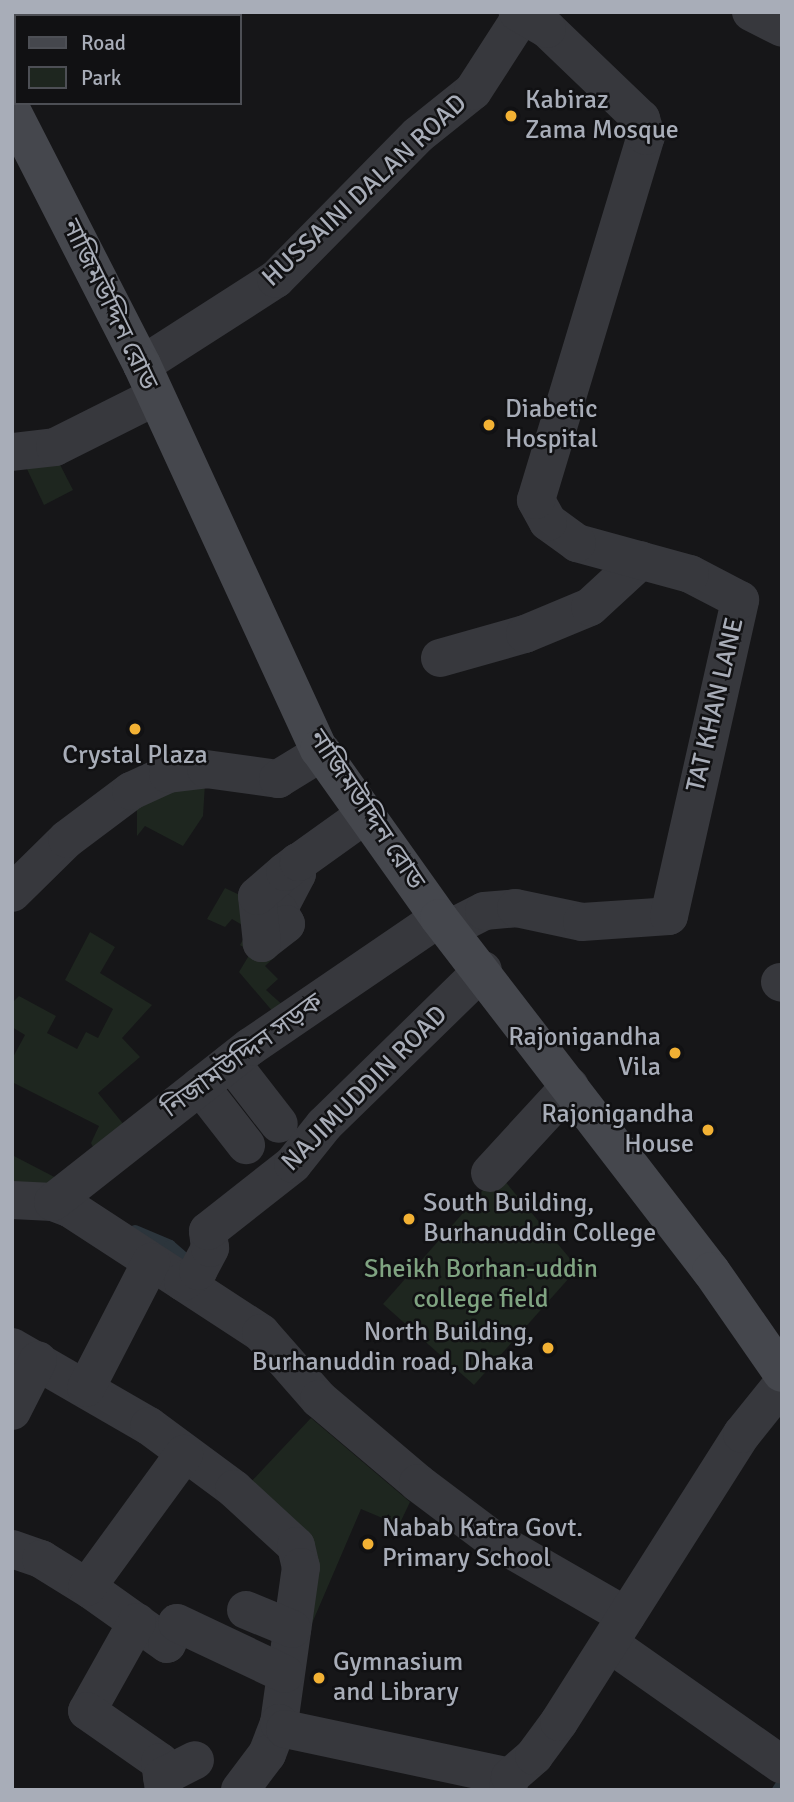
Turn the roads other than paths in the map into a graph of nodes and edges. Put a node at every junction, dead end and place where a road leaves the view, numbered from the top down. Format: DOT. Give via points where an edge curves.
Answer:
graph roads {
  1 [pos="751,12"];
  2 [pos="521,13"];
  3 [pos="782,28"];
  4 [pos="12,111"];
  5 [pos="148,381"];
  6 [pos="12,452"];
  7 [pos="641,560"];
  8 [pos="440,658"];
  9 [pos="322,752"];
  10 [pos="366,814"];
  11 [pos="299,862"];
  12 [pos="12,893"];
  13 [pos="444,923"];
  14 [pos="483,971"];
  15 [pos="231,1062"];
  16 [pos="200,1086"];
  17 [pos="570,1086"];
  18 [pos="279,1124"];
  19 [pos="246,1145"];
  20 [pos="490,1173"];
  21 [pos="12,1200"];
  22 [pos="53,1202"];
  23 [pos="167,1272"];
  24 [pos="25,1353"];
  25 [pos="782,1373"];
  26 [pos="782,1384"];
  27 [pos="86,1388"];
  28 [pos="12,1411"];
  29 [pos="184,1454"];
  30 [pos="12,1549"];
  31 [pos="87,1587"];
  32 [pos="246,1610"];
  33 [pos="137,1622"];
  34 [pos="292,1629"];
  35 [pos="618,1630"];
  36 [pos="285,1674"];
  37 [pos="279,1723"];
  38 [pos="782,1765"];
  39 [pos="174,1775"];
  40 [pos="509,1784"];
  41 [pos="240,1790"];
  1 -- 3 [label="street"];
  2 -- 5 [label="street, HUSSAINI DALAN ROAD" via="473,91 418,135 276,279"];
  2 -- 7 [label="street, TAT KHAN LANE" via="547,29 641,119 646,136 536,500 548,522 577,543"];
  4 -- 5 [label="street, নাজিমউদ্দিন রোড"];
  5 -- 6 [label="street, HUSSAINI DALAN ROAD" via="55,447"];
  5 -- 9 [label="street, নাজিমউদ্দিন রোড"];
  7 -- 8 [label="street" via="590,607 525,634"];
  7 -- 13 [label="street, TAT KHAN LANE" via="690,574 740,600 669,916 582,922 516,908 484,911"];
  9 -- 10 [label="street, নাজিমউদ্দিন রোড"];
  9 -- 12 [label="street" via="278,779 206,769 168,774 131,790 67,839"];
  10 -- 11 [label="street"];
  10 -- 13 [label="street, নাজিমউদ্দিন রোড"];
  13 -- 14 [label="street, নাজিমউদ্দিন রোড"];
  13 -- 15 [label="street, নিজামউদ্দিন সড়ক"];
  14 -- 17 [label="street, নাজিমউদ্দিন রোড"];
  14 -- 23 [label="street, NAJIMUDDIN ROAD" via="324,1125 293,1164 208,1231 210,1248 198,1271"];
  15 -- 16 [label="street, নিজামউদ্দিন সড়ক"];
  15 -- 18 [label="street, NAJIMUDDIN ROAD"];
  16 -- 19 [label="street, NAJIMUDDIN ROAD"];
  16 -- 22 [label="street, নিজামউদ্দিন সড়ক"];
  17 -- 20 [label="street"];
  17 -- 25 [label="street, নাজিমউদ্দিন রোড"];
  21 -- 22 [label="street"];
  22 -- 23 [label="street"];
  23 -- 27 [label="street"];
  23 -- 35 [label="street" via="261,1333 319,1399 491,1538"];
  24 -- 27 [label="street"];
  24 -- 28 [label="street"];
  26 -- 35 [label="street" via="742,1434"];
  27 -- 29 [label="street" via="130,1413"];
  29 -- 31 [label="street"];
  29 -- 34 [label="street" via="234,1489 296,1546 301,1567"];
  30 -- 31 [label="street" via="41,1559"];
  31 -- 33 [label="street"];
  32 -- 34 [label="street"];
  33 -- 36 [label="street" via="167,1644 177,1623"];
  33 -- 39 [label="street" via="87,1711"];
  34 -- 36 [label="street"];
  35 -- 38 [label="street"];
  35 -- 40 [label="street" via="534,1756"];
  36 -- 37 [label="street"];
  37 -- 40 [label="street" via="285,1729"];
  37 -- 41 [label="street" via="267,1754"];
}
